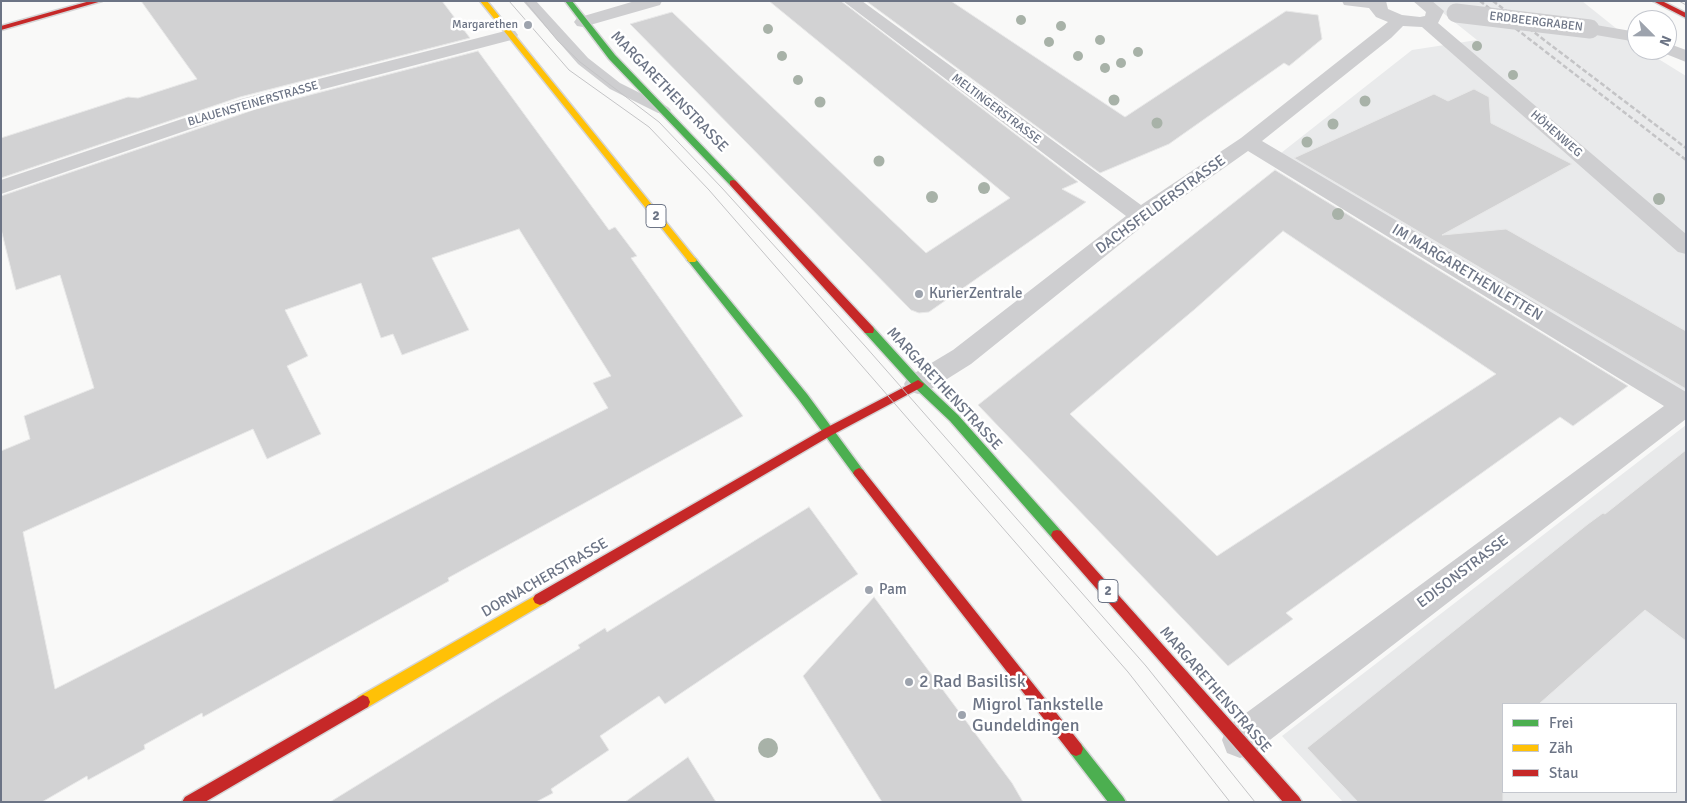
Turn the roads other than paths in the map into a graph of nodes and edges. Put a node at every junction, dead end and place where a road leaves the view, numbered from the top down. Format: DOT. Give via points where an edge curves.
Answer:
graph roads {
  1 [pos="99,1"];
  2 [pos="483,1"];
  3 [pos="529,1"];
  4 [pos="568,1"];
  5 [pos="654,1"];
  6 [pos="851,1"];
  7 [pos="1350,1"];
  8 [pos="1656,1"];
  9 [pos="1376,3"];
  10 [pos="1427,11"];
  11 [pos="1686,16"];
  12 [pos="1399,20"];
  13 [pos="583,22"];
  14 [pos="1,28"];
  15 [pos="509,35"];
  16 [pos="1627,35"];
  17 [pos="663,110"];
  18 [pos="1248,142"];
  19 [pos="1,187"];
  20 [pos="1141,216"];
  21 [pos="1686,247"];
  22 [pos="918,384"];
  23 [pos="1685,405"];
  24 [pos="828,432"];
  25 [pos="1240,740"];
  26 [pos="190,802"];
  27 [pos="1118,802"];
  28 [pos="1294,802"];
  1 -- 14 [label="main road"];
  2 -- 15 [label="main road, 2"];
  3 -- 17 [label="lane" via="583,61 615,86"];
  4 -- 13 [label="main road, MARGARETHENSTRASSE / 2"];
  5 -- 13 [label="street"];
  6 -- 20 [label="street, MELTINGERSTRASSE"];
  7 -- 9 [label="street"];
  8 -- 11 [label="main road"];
  9 -- 12 [label="street" via="1382,13"];
  10 -- 12 [label="street, ERDBEERGRABEN"];
  10 -- 16 [label="street, ERDBEERGRABEN, bridge"];
  10 -- 21 [label="street, HÖHENWEG"];
  12 -- 18 [label="street, DACHSFELDERSTRASSE"];
  13 -- 17 [label="main road, MARGARETHENSTRASSE / 2"];
  15 -- 19 [label="street, BLAUENSTEINERSTRASSE" via="248,103"];
  15 -- 24 [label="main road, 2"];
  17 -- 22 [label="main road, MARGARETHENSTRASSE / 2"];
  18 -- 20 [label="street, DACHSFELDERSTRASSE"];
  18 -- 23 [label="street, IM MARGARETHENLETTEN"];
  20 -- 22 [label="street, DACHSFELDERSTRASSE" via="962,357"];
  22 -- 24 [label="main road, DORNACHERSTRASSE"];
  22 -- 25 [label="main road, MARGARETHENSTRASSE / 2" via="954,418"];
  23 -- 25 [label="street, EDISONSTRASSE"];
  24 -- 26 [label="main road, DORNACHERSTRASSE"];
  24 -- 27 [label="main road, 2"];
  25 -- 28 [label="main road, MARGARETHENSTRASSE / 2"];
}
